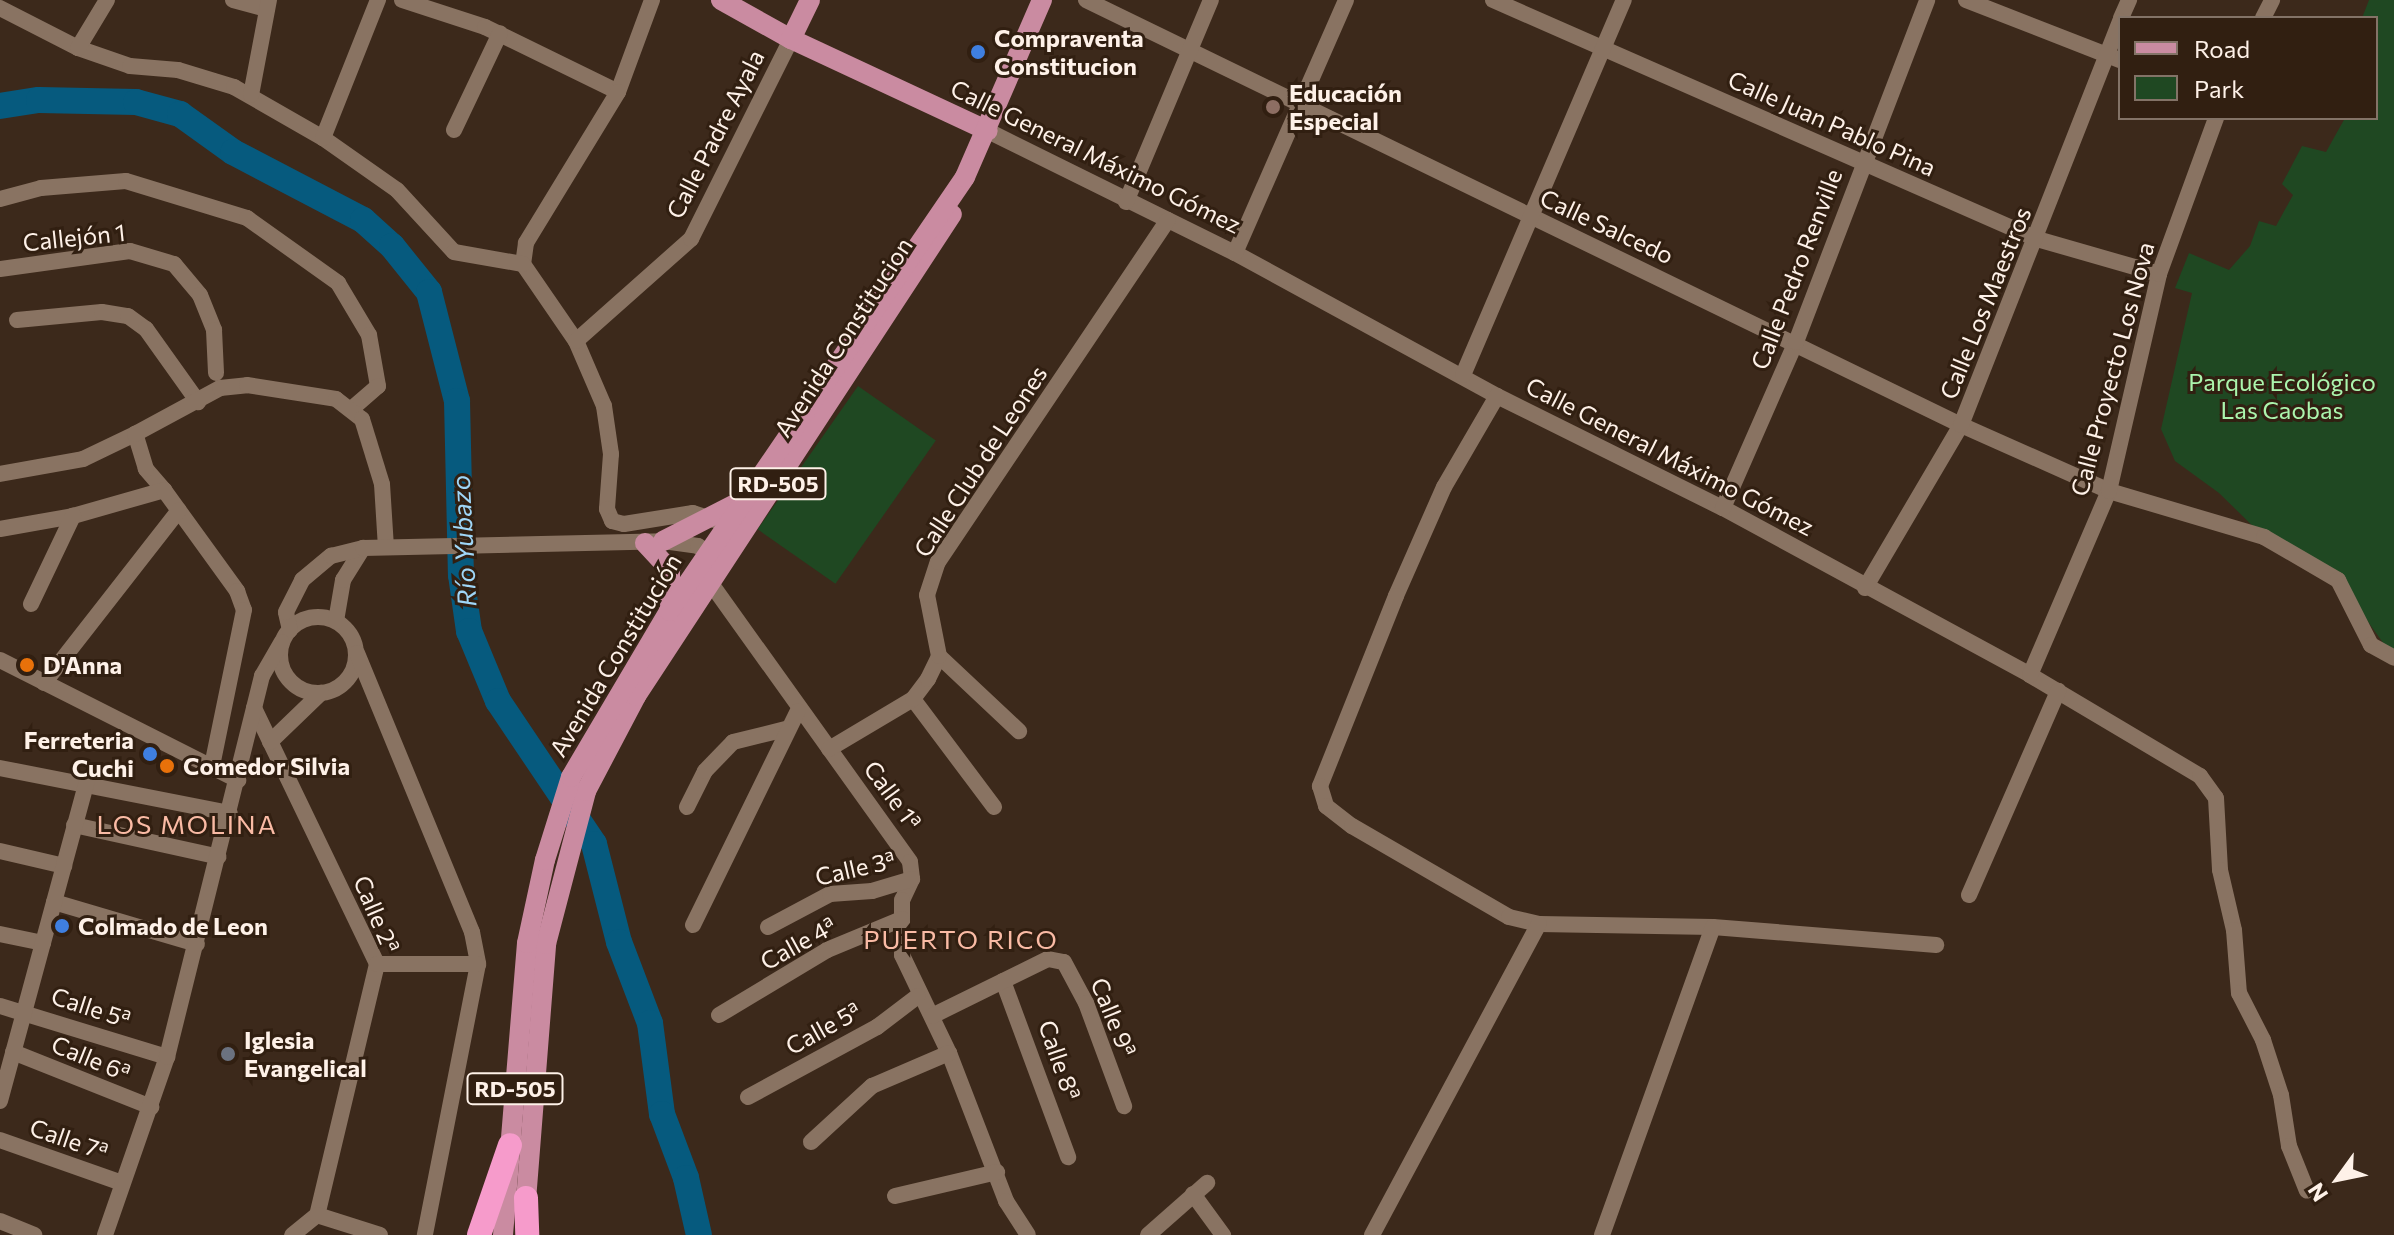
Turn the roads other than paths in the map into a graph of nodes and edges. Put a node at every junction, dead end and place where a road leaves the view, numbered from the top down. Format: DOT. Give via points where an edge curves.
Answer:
graph roads {
  1 [pos="107,0"];
  2 [pos="233,0"];
  3 [pos="378,0"];
  4 [pos="402,0"];
  5 [pos="652,0"];
  6 [pos="721,0"];
  7 [pos="810,0"];
  8 [pos="1042,0"];
  9 [pos="1086,0"];
  10 [pos="1211,0"];
  11 [pos="1346,0"];
  12 [pos="1493,0"];
  13 [pos="1624,0"];
  14 [pos="1927,0"];
  15 [pos="1966,0"];
  16 [pos="268,4"];
  17 [pos="0,8"];
  18 [pos="500,33"];
  19 [pos="2118,34"];
  20 [pos="791,39"];
  21 [pos="1604,47"];
  22 [pos="78,48"];
  23 [pos="1191,52"];
  24 [pos="2113,57"];
  25 [pos="618,92"];
  26 [pos="251,95"];
  27 [pos="1300,105"];
  28 [pos="2215,120"];
  29 [pos="454,130"];
  30 [pos="988,131"];
  31 [pos="323,138"];
  32 [pos="1862,164"];
  33 [pos="965,177"];
  34 [pos="0,199"];
  35 [pos="1126,202"];
  36 [pos="1534,218"];
  37 [pos="1168,220"];
  38 [pos="2037,239"];
  39 [pos="1235,253"];
  40 [pos="523,264"];
  41 [pos="0,269"];
  42 [pos="2159,274"];
  43 [pos="17,320"];
  44 [pos="576,341"];
  45 [pos="1796,342"];
  46 [pos="216,373"];
  47 [pos="1463,375"];
  48 [pos="1497,396"];
  49 [pos="198,402"];
  50 [pos="353,408"];
  51 [pos="1961,425"];
  52 [pos="135,434"];
  53 [pos="0,474"];
  54 [pos="164,490"];
  55 [pos="2109,491"];
  56 [pos="1723,508"];
  57 [pos="179,510"];
  58 [pos="73,516"];
  59 [pos="717,524"];
  60 [pos="0,529"];
  61 [pos="649,542"];
  62 [pos="386,547"];
  63 [pos="363,548"];
  64 [pos="708,553"];
  65 [pos="726,564"];
  66 [pos="712,585"];
  67 [pos="1865,588"];
  68 [pos="31,604"];
  69 [pos="669,611"];
  70 [pos="336,621"];
  71 [pos="286,636"];
  72 [pos="357,653"];
  73 [pos="939,656"];
  74 [pos="2394,658"];
  75 [pos="0,660"];
  76 [pos="2030,675"];
  77 [pos="44,683"];
  78 [pos="2058,691"];
  79 [pos="321,693"];
  80 [pos="913,699"];
  81 [pos="254,708"];
  82 [pos="798,711"];
  83 [pos="786,729"];
  84 [pos="1019,731"];
  85 [pos="270,742"];
  86 [pos="829,749"];
  87 [pos="212,766"];
  88 [pos="0,768"];
  89 [pos="238,780"];
  90 [pos="87,781"];
  91 [pos="579,784"];
  92 [pos="687,807"];
  93 [pos="994,807"];
  94 [pos="230,813"];
  95 [pos="74,825"];
  96 [pos="0,851"];
  97 [pos="219,857"];
  98 [pos="64,866"];
  99 [pos="912,879"];
  100 [pos="1969,895"];
  101 [pos="54,902"];
  102 [pos="902,919"];
  103 [pos="1539,924"];
  104 [pos="693,925"];
  105 [pos="768,927"];
  106 [pos="1713,927"];
  107 [pos="0,934"];
  108 [pos="43,943"];
  109 [pos="537,943"];
  110 [pos="197,944"];
  111 [pos="1936,945"];
  112 [pos="377,964"];
  113 [pos="478,964"];
  114 [pos="1003,981"];
  115 [pos="918,996"];
  116 [pos="0,1006"];
  117 [pos="25,1011"];
  118 [pos="719,1015"];
  119 [pos="932,1016"];
  120 [pos="13,1052"];
  121 [pos="949,1053"];
  122 [pos="167,1057"];
  123 [pos="1,1095"];
  124 [pos="748,1097"];
  125 [pos="1124,1106"];
  126 [pos="151,1107"];
  127 [pos="0,1140"];
  128 [pos="811,1142"];
  129 [pos="510,1145"];
  130 [pos="1068,1157"];
  131 [pos="997,1172"];
  132 [pos="122,1183"];
  133 [pos="1207,1183"];
  134 [pos="2307,1191"];
  135 [pos="1193,1194"];
  136 [pos="895,1196"];
  137 [pos="526,1198"];
  138 [pos="317,1215"];
  139 [pos="0,1221"];
  140 [pos="34,1235"];
  141 [pos="105,1235"];
  142 [pos="292,1235"];
  143 [pos="380,1235"];
  144 [pos="425,1235"];
  145 [pos="479,1235"];
  146 [pos="503,1235"];
  147 [pos="525,1235"];
  148 [pos="1028,1235"];
  149 [pos="1148,1235"];
  150 [pos="1223,1235"];
  151 [pos="1372,1235"];
  152 [pos="1602,1235"];
  1 -- 22 [label="street"];
  2 -- 16 [label="street"];
  3 -- 31 [label="street"];
  4 -- 18 [label="street"];
  5 -- 25 [label="street"];
  6 -- 20 [label="main road, Calle General Máximo Gómez"];
  7 -- 20 [label="main road, Calle Padre Ayala"];
  8 -- 30 [label="main road, RD-505"];
  9 -- 23 [label="street, Calle Salcedo"];
  10 -- 23 [label="street"];
  11 -- 27 [label="street"];
  12 -- 21 [label="street, Calle Juan Pablo Pina"];
  13 -- 21 [label="street"];
  14 -- 32 [label="street, Calle Pedro Renville"];
  15 -- 24 [label="street"];
  16 -- 26 [label="street"];
  17 -- 22 [label="street"];
  18 -- 25 [label="street"];
  18 -- 29 [label="street"];
  19 -- 24 [label="street, Calle Los Maestros"];
  20 -- 30 [label="main road, Calle General Máximo Gómez"];
  20 -- 44 [label="street, Calle Padre Ayala" via="691,239"];
  21 -- 32 [label="street, Calle Juan Pablo Pina"];
  21 -- 36 [label="street"];
  22 -- 26 [label="street" via="130,66 178,70"];
  23 -- 27 [label="street, Calle Salcedo"];
  23 -- 35 [label="street"];
  24 -- 38 [label="street, Calle Los Maestros"];
  25 -- 40 [label="street" via="526,243"];
  26 -- 31 [label="street" via="262,107"];
  27 -- 36 [label="street, Calle Salcedo"];
  27 -- 39 [label="street"];
  28 -- 42 [label="street, Calle Proyecto Los Nova"];
  30 -- 33 [label="main road, RD-505"];
  30 -- 35 [label="street, Calle General Máximo Gómez"];
  31 -- 40 [label="street" via="397,190 454,252"];
  32 -- 38 [label="street, Calle Juan Pablo Pina"];
  32 -- 45 [label="street, Calle Pedro Renville"];
  33 -- 59 [label="main road, Avenida Constitución / RD-505" via="744,499"];
  33 -- 65 [label="main road, Avenida Constitucion / RD-505" via="964,193 933,246"];
  34 -- 50 [label="street" via="41,188 126,181 247,218 338,283 369,335 378,386"];
  35 -- 37 [label="street, Calle General Máximo Gómez"];
  36 -- 45 [label="street, Calle Salcedo"];
  36 -- 47 [label="street"];
  37 -- 39 [label="street, Calle General Máximo Gómez"];
  37 -- 73 [label="street, Calle Club de Leones" via="938,562 927,595"];
  38 -- 42 [label="street, Calle Juan Pablo Pina"];
  38 -- 51 [label="street, Calle Los Maestros"];
  39 -- 47 [label="street, Calle General Máximo Gómez"];
  40 -- 44 [label="street"];
  41 -- 46 [label="street, Callejón 1" via="130,251 174,264 200,295 214,330"];
  42 -- 55 [label="street, Calle Proyecto Los Nova"];
  43 -- 49 [label="street" via="92,312 128,316 153,337"];
  44 -- 59 [label="street" via="604,406 612,521 624,524 693,513"];
  45 -- 51 [label="street, Calle Salcedo"];
  45 -- 56 [label="street, Calle Pedro Renville"];
  47 -- 48 [label="street, Calle General Máximo Gómez"];
  48 -- 56 [label="street, Calle General Máximo Gómez"];
  48 -- 103 [label="street" via="1444,487 1320,786 1326,806 1352,826 1509,917"];
  49 -- 50 [label="street" via="220,388 247,385 336,399"];
  49 -- 52 [label="street"];
  50 -- 62 [label="street" via="362,419 382,484"];
  51 -- 55 [label="street, Calle Salcedo"];
  51 -- 67 [label="street, Calle Los Maestros"];
  52 -- 53 [label="street" via="83,459"];
  52 -- 54 [label="street" via="146,469"];
  54 -- 57 [label="street"];
  54 -- 58 [label="street"];
  55 -- 74 [label="street, Calle Salcedo" via="2264,537 2315,563 2338,580 2371,645"];
  55 -- 76 [label="street, Calle Proyecto Los Nova"];
  56 -- 67 [label="street, Calle General Máximo Gómez"];
  57 -- 77 [label="street"];
  57 -- 87 [label="street" via="237,591 244,610"];
  58 -- 60 [label="street"];
  58 -- 68 [label="street"];
  59 -- 61 [label="main road"];
  59 -- 64 [label="main road, Avenida Constitución / RD-505"];
  61 -- 62 [label="street"];
  61 -- 64 [label="street"];
  61 -- 69 [label="main road" via="670,570"];
  62 -- 63 [label="street"];
  63 -- 70 [label="street" via="343,580"];
  63 -- 71 [label="street" via="331,556 302,580 286,612"];
  64 -- 65 [label="street"];
  64 -- 69 [label="main road, Avenida Constitución / RD-505"];
  65 -- 66 [label="main road, Avenida Constitucion / RD-505"];
  66 -- 82 [label="street, Calle 1ª"];
  66 -- 91 [label="main road, Avenida Constitucion / RD-505"];
  67 -- 76 [label="street, Calle General Máximo Gómez"];
  69 -- 91 [label="main road, Avenida Constitución / RD-505"];
  70 -- 71 [label="street" via="312,618"];
  70 -- 72 [label="street"];
  71 -- 79 [label="street" via="284,671 306,691"];
  71 -- 81 [label="street" via="262,676"];
  72 -- 79 [label="street" via="347,680"];
  72 -- 113 [label="street" via="472,932"];
  73 -- 80 [label="street"];
  73 -- 84 [label="street"];
  75 -- 77 [label="street"];
  76 -- 78 [label="street, Calle General Máximo Gómez"];
  77 -- 87 [label="street"];
  78 -- 100 [label="street"];
  78 -- 134 [label="street, Calle General Máximo Gómez" via="2200,776 2216,798 2220,870 2234,930 2239,993 2263,1040 2281,1095 2289,1146"];
  79 -- 85 [label="street"];
  80 -- 86 [label="street"];
  80 -- 93 [label="street"];
  81 -- 85 [label="street, Calle 2ª"];
  81 -- 89 [label="street"];
  82 -- 83 [label="street"];
  82 -- 86 [label="street, Calle 1ª"];
  83 -- 92 [label="street" via="733,742 705,771"];
  83 -- 104 [label="street"];
  85 -- 112 [label="street, Calle 2ª"];
  86 -- 99 [label="street, Calle 1ª" via="901,846"];
  87 -- 89 [label="street"];
  88 -- 90 [label="street"];
  89 -- 94 [label="street"];
  90 -- 94 [label="street"];
  90 -- 95 [label="street"];
  91 -- 109 [label="main road, Avenida Constitucion / RD-505"];
  94 -- 97 [label="street"];
  95 -- 97 [label="street"];
  95 -- 98 [label="street"];
  96 -- 98 [label="street"];
  97 -- 110 [label="street"];
  98 -- 101 [label="street"];
  99 -- 102 [label="street" via="902,900"];
  99 -- 105 [label="street, Calle 3ª" via="872,891 830,894"];
  101 -- 108 [label="street"];
  101 -- 110 [label="street"];
  102 -- 115 [label="street" via="902,955"];
  102 -- 118 [label="street, Calle 4ª" via="827,950"];
  103 -- 106 [label="street"];
  103 -- 151 [label="street"];
  106 -- 111 [label="street"];
  106 -- 152 [label="street"];
  107 -- 108 [label="street"];
  108 -- 117 [label="street"];
  109 -- 129 [label="main road, RD-505"];
  109 -- 137 [label="main road, Avenida Constitucion / RD-505"];
  110 -- 122 [label="street"];
  112 -- 113 [label="street"];
  112 -- 138 [label="street, Calle 2ª"];
  113 -- 144 [label="street"];
  114 -- 119 [label="street"];
  114 -- 125 [label="street, Calle 9ª" via="1048,959 1064,962 1086,1003"];
  114 -- 130 [label="street, Calle 8ª"];
  115 -- 119 [label="street"];
  115 -- 124 [label="street, Calle 5ª" via="877,1027"];
  116 -- 117 [label="street, Calle 5ª"];
  117 -- 120 [label="street"];
  117 -- 122 [label="street, Calle 5ª"];
  119 -- 121 [label="street"];
  120 -- 123 [label="street"];
  120 -- 126 [label="street, Calle 6ª"];
  121 -- 128 [label="street" via="872,1086"];
  121 -- 131 [label="street"];
  122 -- 126 [label="street"];
  126 -- 132 [label="street"];
  127 -- 132 [label="street, Calle 7ª"];
  129 -- 145 [label="highway"];
  129 -- 146 [label="main road, RD-505"];
  131 -- 136 [label="street"];
  131 -- 148 [label="street" via="1006,1201"];
  132 -- 141 [label="street"];
  133 -- 135 [label="street"];
  135 -- 149 [label="street"];
  135 -- 150 [label="street"];
  137 -- 147 [label="highway"];
  138 -- 142 [label="street"];
  138 -- 143 [label="street"];
  139 -- 140 [label="street"];
}
